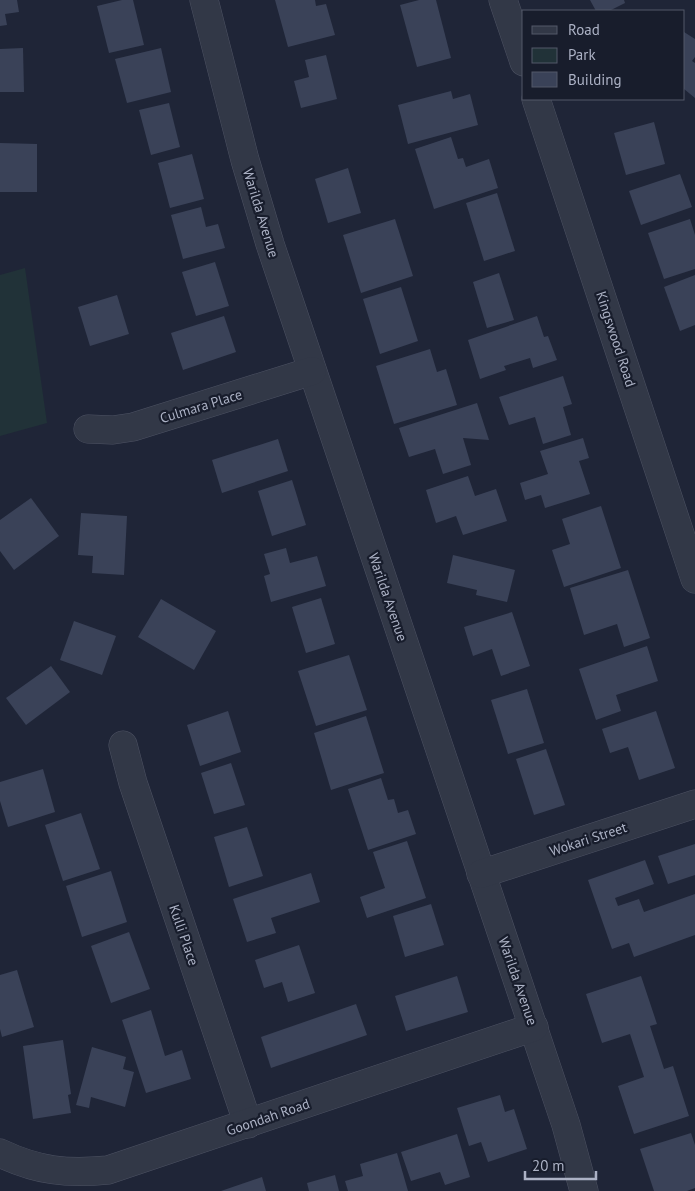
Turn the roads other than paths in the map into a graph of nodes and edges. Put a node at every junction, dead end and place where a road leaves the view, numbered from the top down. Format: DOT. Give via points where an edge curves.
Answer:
graph roads {
  1 [pos="204,0"];
  2 [pos="503,0"];
  3 [pos="522,56"];
  4 [pos="536,100"];
  5 [pos="312,371"];
  6 [pos="88,429"];
  7 [pos="695,579"];
  8 [pos="123,745"];
  9 [pos="695,804"];
  10 [pos="481,874"];
  11 [pos="534,1028"];
  12 [pos="248,1124"];
  13 [pos="0,1153"];
  14 [pos="584,1191"];
  1 -- 5 [label="street, Warilda Avenue" via="245,160"];
  2 -- 3 [label="street"];
  4 -- 7 [label="street, Kingswood Road"];
  5 -- 6 [label="street, Culmara Place" via="134,427"];
  5 -- 10 [label="street, Warilda Avenue"];
  8 -- 12 [label="street, Kulli Place"];
  9 -- 10 [label="street, Wokari Street"];
  10 -- 11 [label="street, Warilda Avenue"];
  11 -- 12 [label="street, Goondah Road"];
  11 -- 14 [label="street, Warilda Avenue"];
  12 -- 13 [label="street, Goondah Road" via="108,1170 77,1173 46,1170"];
}
